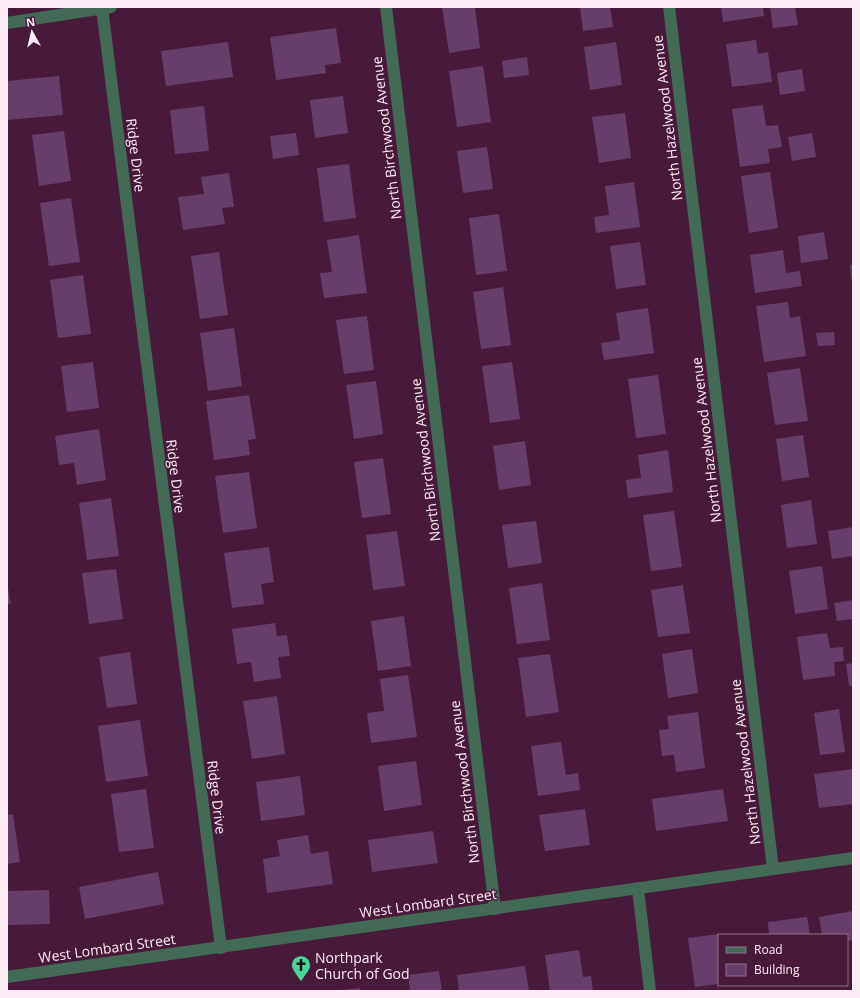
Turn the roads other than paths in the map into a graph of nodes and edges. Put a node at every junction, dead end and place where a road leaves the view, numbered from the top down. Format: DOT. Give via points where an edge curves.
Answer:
graph roads {
  1 [pos="386,7"];
  2 [pos="669,7"];
  3 [pos="106,8"];
  4 [pos="7,23"];
  5 [pos="853,858"];
  6 [pos="773,869"];
  7 [pos="638,889"];
  8 [pos="495,909"];
  9 [pos="221,948"];
  10 [pos="7,977"];
  11 [pos="650,991"];
  1 -- 8 [label="street, North Birchwood Avenue"];
  2 -- 6 [label="street, North Hazelwood Avenue"];
  3 -- 4 [label="street"];
  3 -- 9 [label="street, Ridge Drive"];
  5 -- 6 [label="street, West Lombard Street"];
  6 -- 7 [label="street, West Lombard Street"];
  7 -- 8 [label="street, West Lombard Street"];
  7 -- 11 [label="street"];
  8 -- 9 [label="street, West Lombard Street"];
  9 -- 10 [label="street, West Lombard Street"];
}
